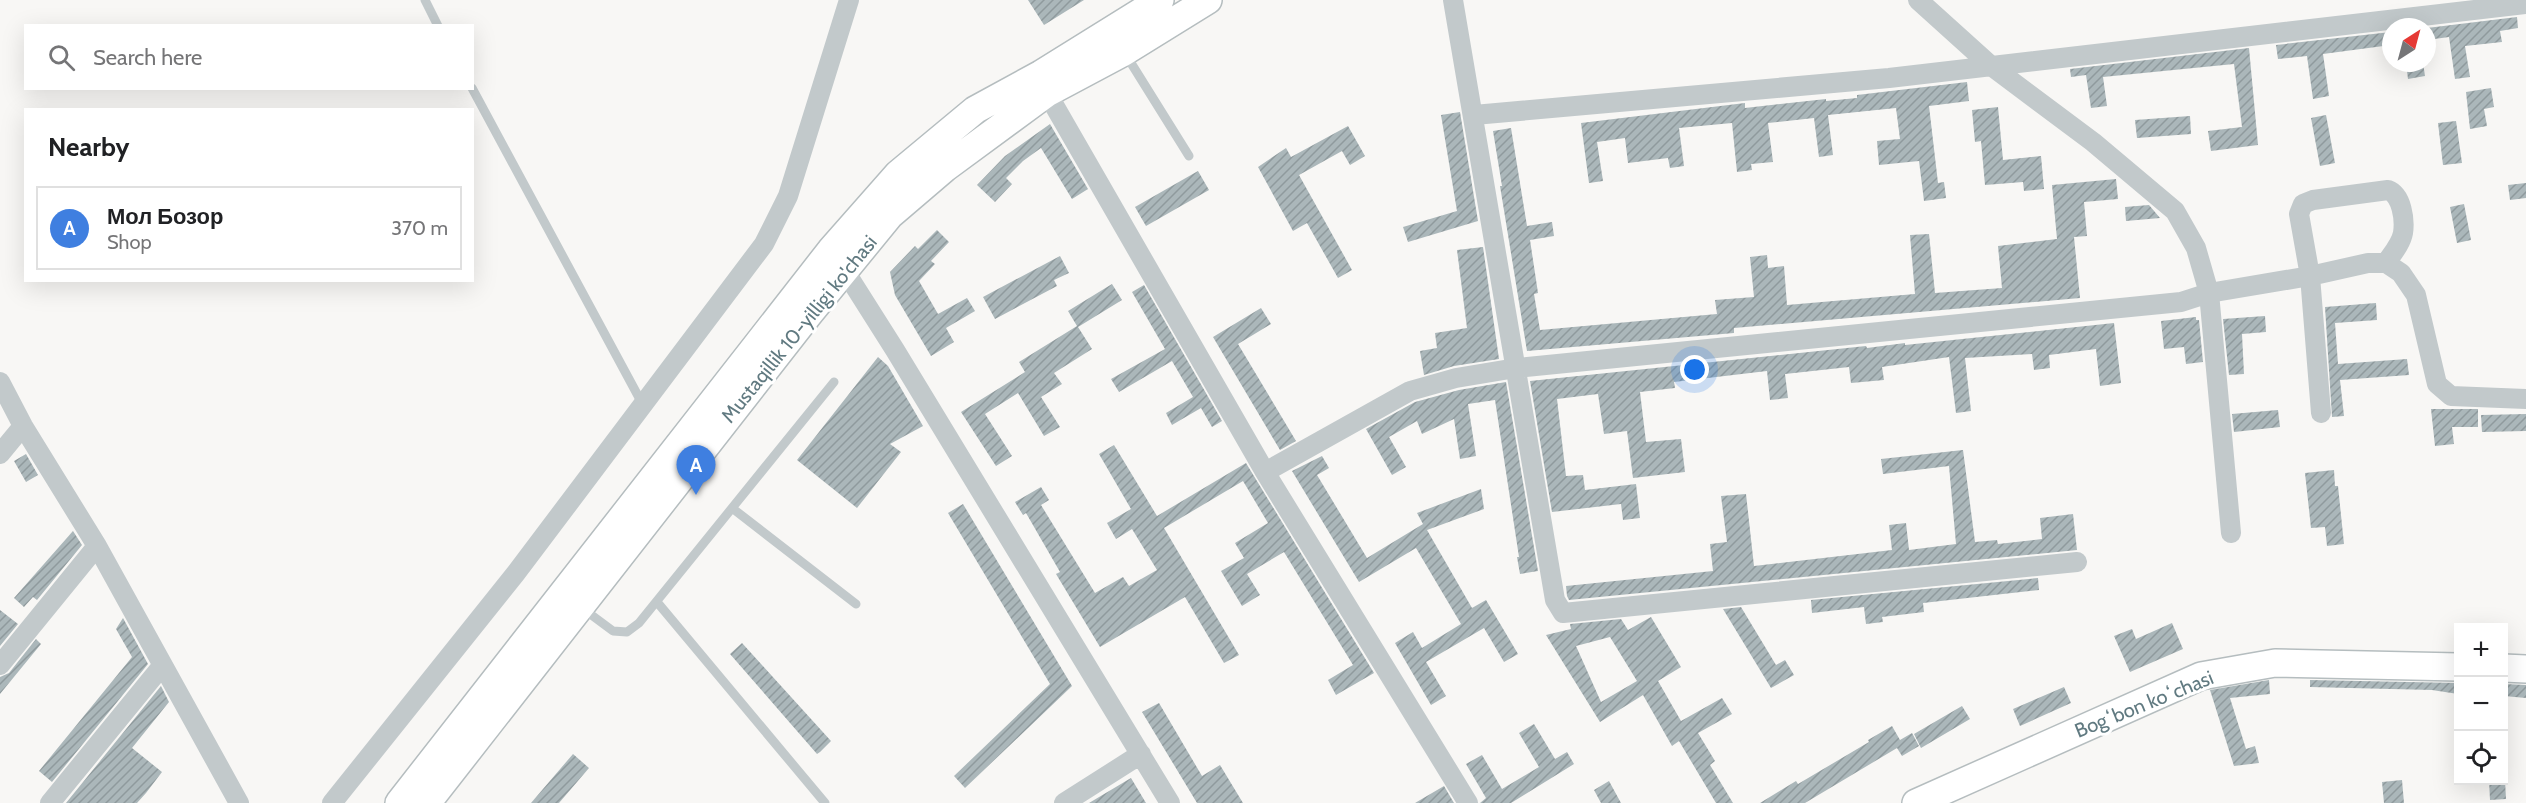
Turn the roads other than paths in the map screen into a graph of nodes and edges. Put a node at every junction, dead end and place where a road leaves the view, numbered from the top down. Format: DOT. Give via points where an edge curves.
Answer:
graph roads {
  1 [pos="424,0"];
  2 [pos="849,0"];
  3 [pos="1160,0"];
  4 [pos="1208,0"];
  5 [pos="1453,0"];
  6 [pos="1918,0"];
  7 [pos="2526,4"];
  8 [pos="437,24"];
  9 [pos="1124,52"];
  10 [pos="1990,65"];
  11 [pos="473,90"];
  12 [pos="1047,93"];
  13 [pos="1474,115"];
  14 [pos="1189,156"];
  15 [pos="838,261"];
  16 [pos="2386,263"];
  17 [pos="2310,276"];
  18 [pos="2209,293"];
  19 [pos="1516,368"];
  20 [pos="0,382"];
  21 [pos="834,382"];
  22 [pos="2526,399"];
  23 [pos="643,405"];
  24 [pos="2321,413"];
  25 [pos="23,426"];
  26 [pos="0,454"];
  27 [pos="1265,472"];
  28 [pos="732,508"];
  29 [pos="2231,532"];
  30 [pos="97,546"];
  31 [pos="2077,562"];
  32 [pos="657,602"];
  33 [pos="856,604"];
  34 [pos="580,606"];
  35 [pos="0,665"];
  36 [pos="162,666"];
  37 [pos="2454,667"];
  38 [pos="2508,668"];
  39 [pos="2526,669"];
  40 [pos="1141,754"];
  41 [pos="50,803"];
  42 [pos="239,803"];
  43 [pos="332,803"];
  44 [pos="399,803"];
  45 [pos="427,803"];
  46 [pos="825,803"];
  47 [pos="1064,803"];
  48 [pos="1170,803"];
  49 [pos="1468,803"];
  50 [pos="1916,803"];
  1 -- 8 [label="lane"];
  2 -- 23 [label="street" via="788,196 764,244"];
  3 -- 15 [label="main road, Mustaqillik 10-yilligi ko'chasi" via="975,110 898,174"];
  4 -- 9 [label="main road, Mustaqillik 10-yilligi ko'chasi"];
  5 -- 13 [label="street"];
  6 -- 10 [label="street"];
  7 -- 10 [label="street"];
  9 -- 12 [label="main road, Mustaqillik 10-yilligi ko'chasi"];
  9 -- 14 [label="lane"];
  10 -- 13 [label="street" via="1889,78"];
  10 -- 18 [label="street" via="2093,142 2175,211 2196,248"];
  11 -- 23 [label="lane"];
  12 -- 15 [label="main road, Mustaqillik 10-yilligi ko'chasi" via="945,168"];
  12 -- 27 [label="street"];
  13 -- 19 [label="street"];
  15 -- 34 [label="main road, Mustaqillik 10-yilligi ko'chasi"];
  15 -- 40 [label="street"];
  15 -- 44 [label="main road, Mustaqillik 10-yilligi ko'chasi"];
  16 -- 17 [label="street" via="2368,263"];
  16 -- 17 [label="street" via="2403,232 2400,201 2393,192 2313,200 2303,204 2299,213"];
  16 -- 22 [label="street" via="2401,273 2416,295 2437,384 2451,396"];
  17 -- 18 [label="street"];
  17 -- 24 [label="street"];
  18 -- 19 [label="street" via="2181,302"];
  18 -- 29 [label="street"];
  19 -- 27 [label="street" via="1410,391"];
  19 -- 31 [label="street" via="1555,600 1563,613"];
  20 -- 25 [label="street"];
  21 -- 28 [label="lane"];
  23 -- 43 [label="street" via="516,573"];
  25 -- 26 [label="street"];
  25 -- 30 [label="street"];
  27 -- 49 [label="street"];
  28 -- 32 [label="lane"];
  28 -- 33 [label="lane"];
  30 -- 35 [label="street"];
  30 -- 36 [label="street"];
  32 -- 34 [label="lane" via="627,632 613,631"];
  32 -- 46 [label="lane"];
  34 -- 45 [label="main road, Mustaqillik 10-yilligi ko'chasi"];
  36 -- 41 [label="street"];
  36 -- 42 [label="street"];
  37 -- 50 [label="main road, Bogʻbon koʻchasi" via="2275,663 2201,676"];
  38 -- 39 [label="main road"];
  40 -- 47 [label="street"];
  40 -- 48 [label="street"];
}
